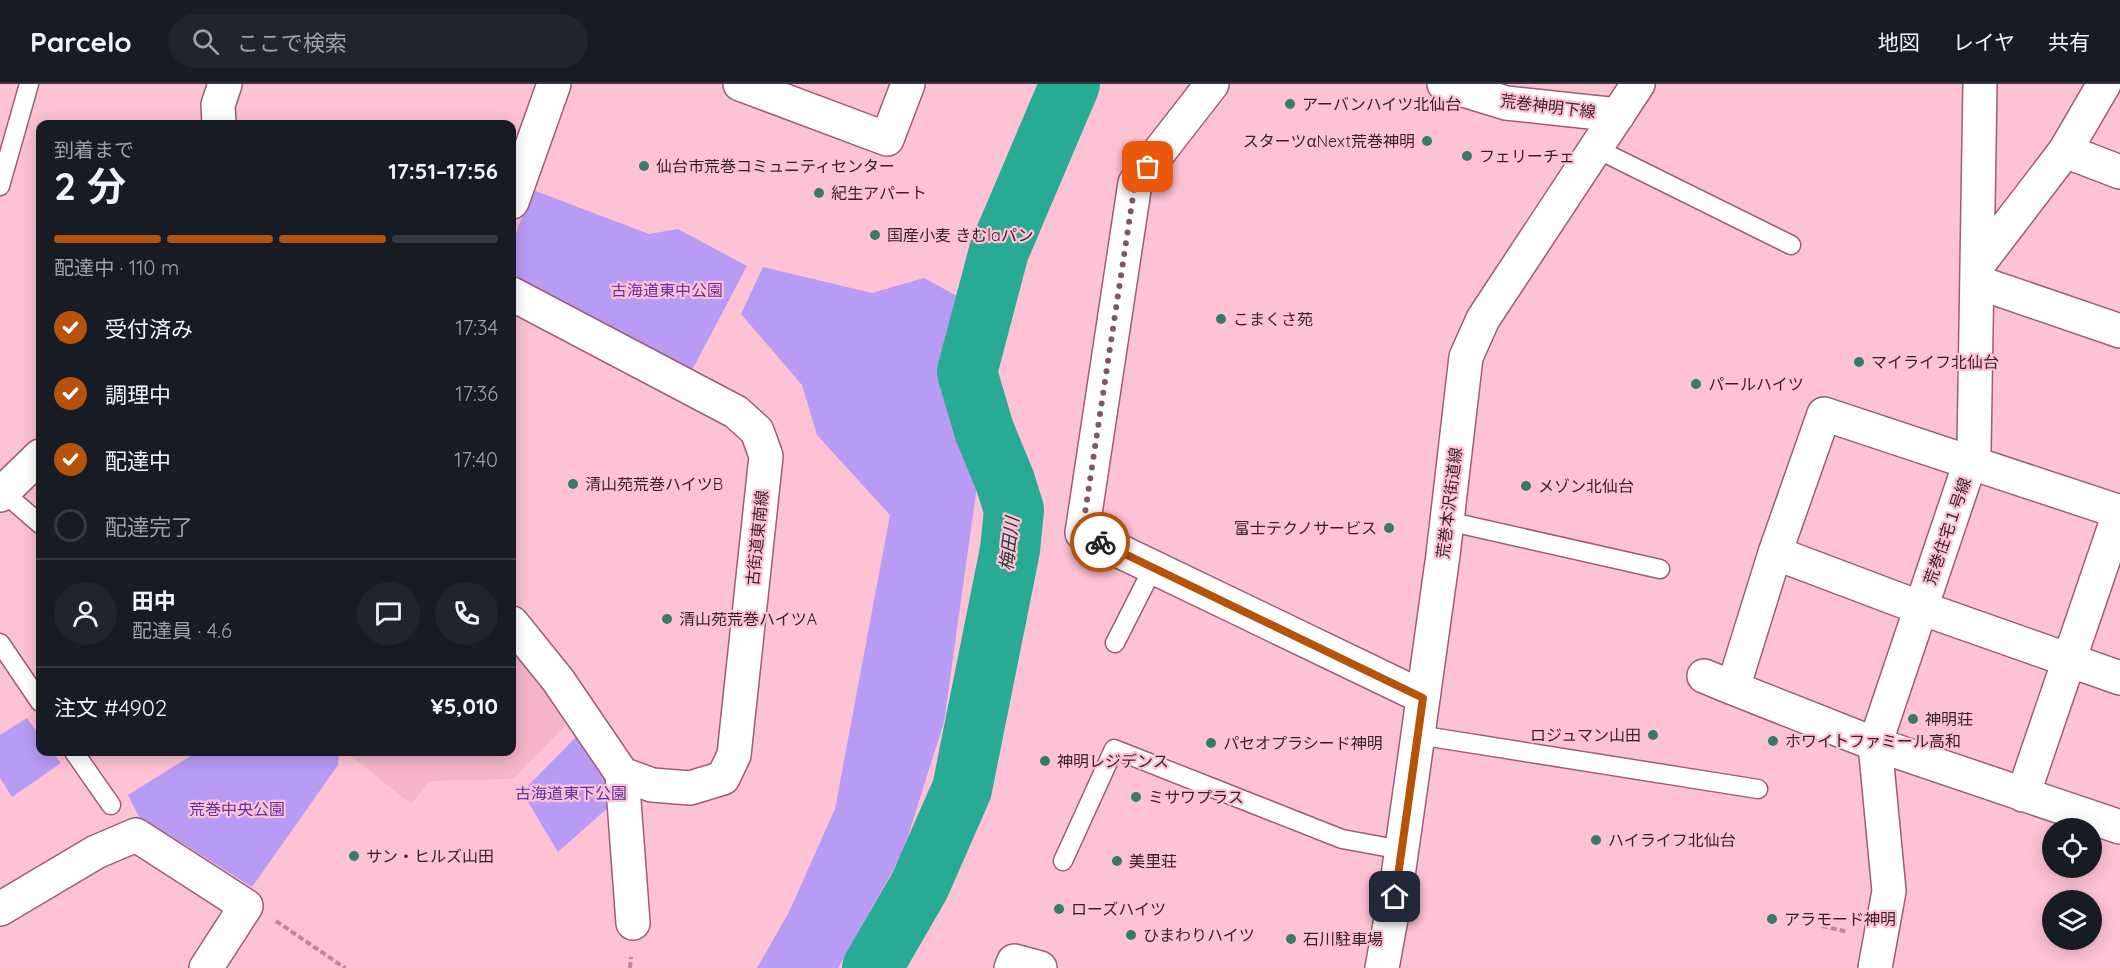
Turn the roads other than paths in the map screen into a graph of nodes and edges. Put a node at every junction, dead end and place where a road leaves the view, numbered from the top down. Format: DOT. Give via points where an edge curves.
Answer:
graph roads {
  1 [pos="29,84"];
  2 [pos="225,84"];
  3 [pos="554,84"];
  4 [pos="740,84"];
  5 [pos="908,84"];
  6 [pos="1212,84"];
  7 [pos="1444,84"];
  8 [pos="1638,84"];
  9 [pos="1980,84"];
  10 [pos="2104,84"];
  11 [pos="1618,115"];
  12 [pos="219,120"];
  13 [pos="1595,148"];
  14 [pos="2065,151"];
  15 [pos="2120,172"];
  16 [pos="0,186"];
  17 [pos="516,191"];
  18 [pos="1791,245"];
  19 [pos="1977,274"];
  20 [pos="516,296"];
  21 [pos="2120,330"];
  22 [pos="36,460"];
  23 [pos="1971,462"];
  24 [pos="2,493"];
  25 [pos="2120,512"];
  26 [pos="36,521"];
  27 [pos="1447,521"];
  28 [pos="1775,554"];
  29 [pos="1153,568"];
  30 [pos="1660,569"];
  31 [pos="1921,608"];
  32 [pos="516,628"];
  33 [pos="0,643"];
  34 [pos="1115,643"];
  35 [pos="2070,661"];
  36 [pos="2120,678"];
  37 [pos="36,696"];
  38 [pos="1423,698"];
  39 [pos="1418,735"];
  40 [pos="1875,744"];
  41 [pos="77,756"];
  42 [pos="622,774"];
  43 [pos="1758,789"];
  44 [pos="2023,795"];
  45 [pos="111,805"];
  46 [pos="2120,827"];
  47 [pos="1402,850"];
  48 [pos="1063,861"];
  49 [pos="0,909"];
  50 [pos="633,923"];
  51 [pos="206,968"];
  52 [pos="1011,968"];
  53 [pos="1040,968"];
  54 [pos="1382,968"];
  55 [pos="1875,968"];
  1 -- 16 [label="lane"];
  2 -- 12 [label="street" via="218,105"];
  3 -- 17 [label="street"];
  4 -- 5 [label="street" via="887,139"];
  6 -- 29 [label="street" via="1135,183 1082,533"];
  7 -- 11 [label="street, 荒巻神明下線" via="1506,103"];
  8 -- 11 [label="street, 荒巻本沢街道線"];
  9 -- 19 [label="street, 荒巻住宅１号線"];
  10 -- 14 [label="street"];
  11 -- 13 [label="street, 荒巻本沢街道線"];
  13 -- 18 [label="lane"];
  13 -- 27 [label="street, 荒巻本沢街道線" via="1483,319 1466,357"];
  14 -- 15 [label="street"];
  14 -- 19 [label="street"];
  19 -- 21 [label="street"];
  19 -- 23 [label="street, 荒巻住宅１号線"];
  20 -- 42 [label="street, 古街道東南線" via="736,412 757,431 766,456 734,755 723,778 690,788 652,785"];
  22 -- 24 [label="street"];
  23 -- 25 [label="street"];
  23 -- 28 [label="street" via="1824,414"];
  23 -- 31 [label="street, 荒巻住宅１号線"];
  24 -- 26 [label="lane"];
  25 -- 35 [label="street"];
  27 -- 30 [label="lane"];
  27 -- 38 [label="street, 荒巻本沢街道線"];
  28 -- 31 [label="street"];
  28 -- 40 [label="street" via="1718,682"];
  29 -- 34 [label="lane"];
  29 -- 38 [label="street"];
  31 -- 35 [label="street"];
  31 -- 40 [label="street, 荒巻住宅１号線"];
  32 -- 42 [label="street" via="558,680"];
  33 -- 37 [label="lane"];
  35 -- 36 [label="street"];
  35 -- 44 [label="street"];
  38 -- 39 [label="street, 荒巻本沢街道線"];
  39 -- 43 [label="lane"];
  39 -- 47 [label="street, 荒巻本沢街道線"];
  40 -- 44 [label="street"];
  40 -- 55 [label="street, 荒巻住宅１号線" via="1889,891"];
  41 -- 45 [label="lane"];
  42 -- 50 [label="street"];
  44 -- 46 [label="street"];
  47 -- 48 [label="lane" via="1342,839 1114,749"];
  47 -- 54 [label="street, 荒巻本沢街道線"];
  49 -- 51 [label="street" via="96,852 136,835 246,906"];
  52 -- 53 [label="street" via="1014,962"];
}
